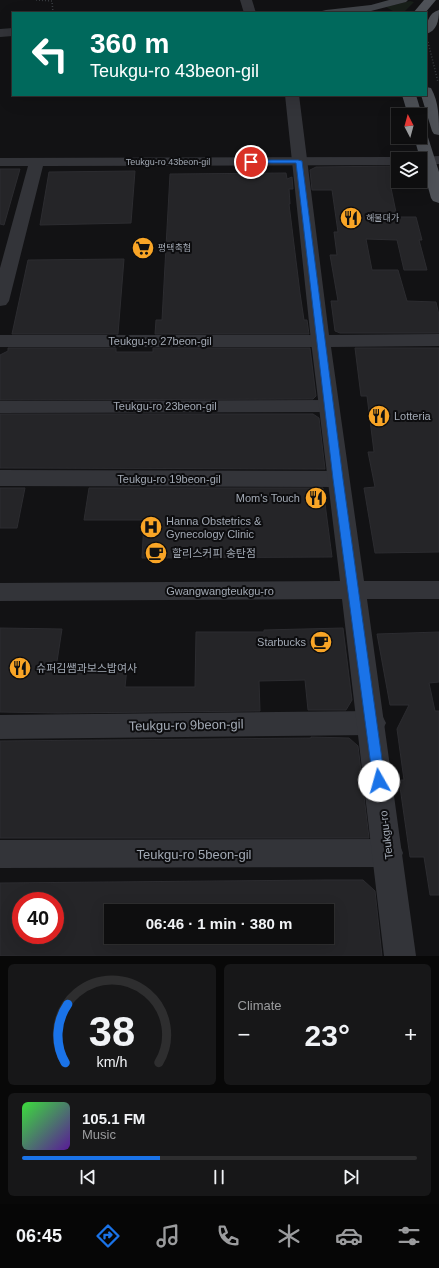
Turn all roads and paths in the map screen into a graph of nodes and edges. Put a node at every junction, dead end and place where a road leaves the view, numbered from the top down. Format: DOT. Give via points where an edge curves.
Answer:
graph roads {
  1 [pos="36,0"];
  2 [pos="246,0"];
  3 [pos="402,0"];
  4 [pos="430,0"];
  5 [pos="53,12"];
  6 [pos="250,12"];
  7 [pos="335,12"];
  8 [pos="420,12"];
  9 [pos="435,16"];
  10 [pos="12,32"];
  11 [pos="0,33"];
  12 [pos="427,35"];
  13 [pos="439,85"];
  14 [pos="427,93"];
  15 [pos="292,96"];
  16 [pos="409,96"];
  17 [pos="413,108"];
  18 [pos="439,131"];
  19 [pos="423,144"];
  20 [pos="298,161"];
  21 [pos="391,161"];
  22 [pos="429,161"];
  23 [pos="0,162"];
  24 [pos="37,162"];
  25 [pos="439,198"];
  26 [pos="0,301"];
  27 [pos="439,340"];
  28 [pos="0,341"];
  29 [pos="320,341"];
  30 [pos="329,406"];
  31 [pos="0,407"];
  32 [pos="0,478"];
  33 [pos="338,479"];
  34 [pos="353,590"];
  35 [pos="439,590"];
  36 [pos="0,592"];
  37 [pos="372,723"];
  38 [pos="0,727"];
  39 [pos="388,853"];
  40 [pos="0,854"];
  41 [pos="400,956"];
  1 -- 5 [label="path" via="52,1"];
  2 -- 6 [label="street"];
  3 -- 7 [label="main road" via="371,8"];
  4 -- 8 [label="main road"];
  9 -- 12 [label="main road"];
  10 -- 11 [label="street"];
  12 -- 13 [label="path"];
  14 -- 18 [label="main road"];
  15 -- 20 [label="street, Teukgu-ro"];
  16 -- 17 [label="main road"];
  19 -- 22 [label="main road"];
  20 -- 21 [label="street, Teukgu-ro 43beon-gil"];
  20 -- 24 [label="street, Teukgu-ro 43beon-gil"];
  20 -- 29 [label="street, Teukgu-ro"];
  22 -- 25 [label="main road"];
  23 -- 24 [label="street, Teukgu-ro 43beon-gil"];
  24 -- 26 [label="street"];
  27 -- 29 [label="street, Teukgu-ro 27beon-gil"];
  28 -- 29 [label="street, Teukgu-ro 27beon-gil"];
  29 -- 30 [label="street, Teukgu-ro"];
  30 -- 31 [label="street, Teukgu-ro 23beon-gil"];
  30 -- 33 [label="street, Teukgu-ro"];
  32 -- 33 [label="street, Teukgu-ro 19beon-gil"];
  33 -- 34 [label="street, Teukgu-ro"];
  34 -- 35 [label="street, Gwangwangteukgu-ro"];
  34 -- 36 [label="street, Gwangwangteukgu-ro"];
  34 -- 37 [label="street, Teukgu-ro"];
  37 -- 38 [label="street, Teukgu-ro 9beon-gil"];
  37 -- 39 [label="street, Teukgu-ro"];
  39 -- 40 [label="street, Teukgu-ro 5beon-gil"];
  39 -- 41 [label="street, Teukgu-ro"];
}
